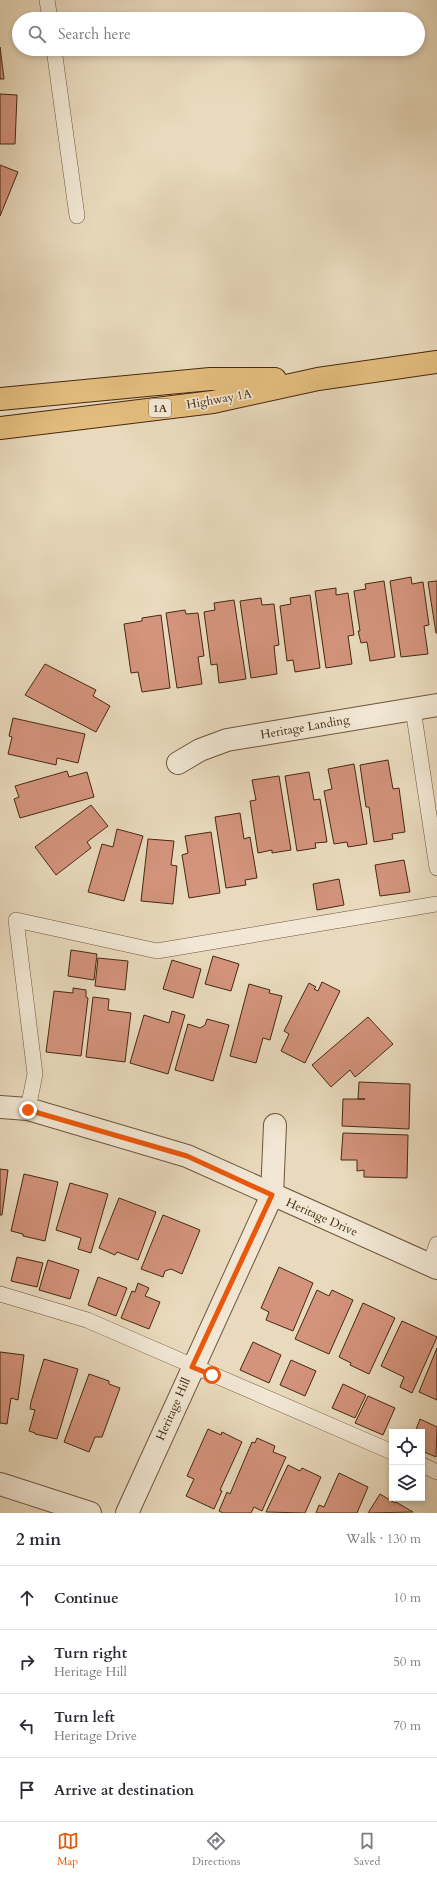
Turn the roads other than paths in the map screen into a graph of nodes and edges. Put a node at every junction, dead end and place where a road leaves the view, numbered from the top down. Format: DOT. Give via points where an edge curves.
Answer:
graph roads {
  1 [pos="47,0"];
  2 [pos="49,12"];
  3 [pos="55,56"];
  4 [pos="77,216"];
  5 [pos="437,362"];
  6 [pos="318,379"];
  7 [pos="0,399"];
  8 [pos="0,428"];
  9 [pos="437,705"];
  10 [pos="413,708"];
  11 [pos="178,763"];
  12 [pos="437,868"];
  13 [pos="437,904"];
  14 [pos="0,1107"];
  15 [pos="28,1110"];
  16 [pos="275,1125"];
  17 [pos="272,1195"];
  18 [pos="437,1244"];
  19 [pos="433,1266"];
  20 [pos="0,1294"];
  21 [pos="192,1367"];
  22 [pos="389,1451"];
  23 [pos="425,1466"];
  24 [pos="437,1472"];
  25 [pos="0,1484"];
  26 [pos="90,1513"];
  27 [pos="127,1513"];
  1 -- 2 [label="lane"];
  3 -- 4 [label="lane"];
  5 -- 6 [label="main road, Highway 1A / 1A"];
  6 -- 7 [label="main road, Highway 1A / 1A" via="210,379"];
  6 -- 8 [label="main road, Highway 1A / 1A" via="213,402"];
  9 -- 10 [label="street, Heritage Landing"];
  10 -- 11 [label="street, Heritage Landing" via="227,740 200,750"];
  10 -- 12 [label="lane"];
  13 -- 15 [label="lane" via="157,952 16,920 35,1074"];
  14 -- 15 [label="street, Heritage Drive"];
  15 -- 17 [label="street, Heritage Drive" via="187,1156"];
  16 -- 17 [label="street, Heritage Hill"];
  17 -- 19 [label="street, Heritage Drive"];
  17 -- 21 [label="street, Heritage Hill"];
  18 -- 19 [label="lane"];
  20 -- 21 [label="lane" via="88,1320"];
  21 -- 22 [label="lane"];
  21 -- 27 [label="street, Heritage Hill"];
  23 -- 24 [label="lane"];
  25 -- 26 [label="street"];
}
